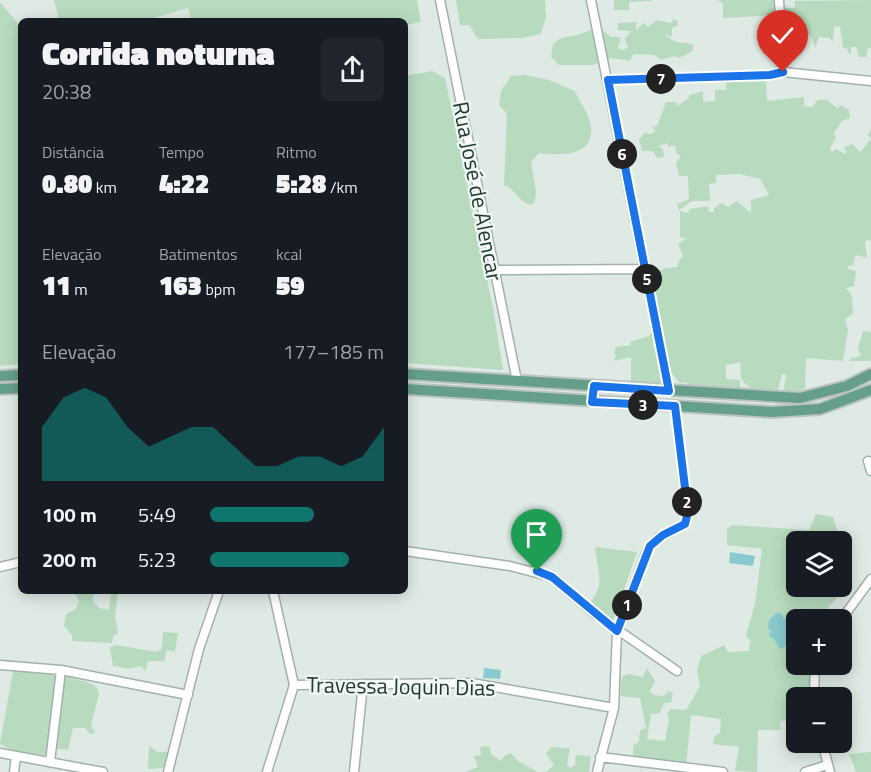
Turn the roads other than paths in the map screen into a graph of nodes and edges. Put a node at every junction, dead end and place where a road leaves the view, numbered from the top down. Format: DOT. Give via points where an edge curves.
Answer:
graph roads {
  1 [pos="440,0"];
  2 [pos="591,0"];
  3 [pos="779,0"];
  4 [pos="783,72"];
  5 [pos="608,80"];
  6 [pos="871,81"];
  7 [pos="645,269"];
  8 [pos="494,270"];
  9 [pos="408,374"];
  10 [pos="871,374"];
  11 [pos="18,375"];
  12 [pos="0,376"];
  13 [pos="517,381"];
  14 [pos="594,386"];
  15 [pos="18,388"];
  16 [pos="0,389"];
  17 [pos="408,389"];
  18 [pos="871,390"];
  19 [pos="669,391"];
  20 [pos="592,402"];
  21 [pos="675,406"];
  22 [pos="868,461"];
  23 [pos="871,471"];
  24 [pos="408,551"];
  25 [pos="18,563"];
  26 [pos="0,567"];
  27 [pos="871,579"];
  28 [pos="218,594"];
  29 [pos="274,594"];
  30 [pos="849,609"];
  31 [pos="617,631"];
  32 [pos="0,665"];
  33 [pos="61,670"];
  34 [pos="676,671"];
  35 [pos="363,684"];
  36 [pos="294,685"];
  37 [pos="188,695"];
  38 [pos="614,708"];
  39 [pos="0,753"];
  40 [pos="824,753"];
  41 [pos="16,756"];
  42 [pos="600,757"];
  43 [pos="50,762"];
  44 [pos="828,769"];
  45 [pos="689,771"];
  46 [pos="14,772"];
  47 [pos="103,772"];
  48 [pos="168,772"];
  49 [pos="267,772"];
  50 [pos="354,772"];
  51 [pos="597,772"];
  52 [pos="723,772"];
  53 [pos="805,772"];
  1 -- 8 [label="street, Rua José de Alencar"];
  2 -- 5 [label="street"];
  3 -- 4 [label="street"];
  4 -- 5 [label="street"];
  4 -- 6 [label="street"];
  5 -- 7 [label="street"];
  7 -- 8 [label="street"];
  7 -- 19 [label="street"];
  8 -- 13 [label="street, Rua José de Alencar"];
  9 -- 13 [label="main road"];
  10 -- 19 [label="main road" via="847,386 800,398"];
  11 -- 12 [label="main road"];
  13 -- 14 [label="main road"];
  14 -- 19 [label="main road"];
  14 -- 20 [label="main road"];
  15 -- 16 [label="main road"];
  17 -- 20 [label="main road"];
  18 -- 21 [label="main road" via="836,405 804,412"];
  20 -- 21 [label="main road"];
  21 -- 31 [label="street" via="686,520 650,546"];
  22 -- 23 [label="street"];
  24 -- 31 [label="street" via="484,561 552,577"];
  25 -- 26 [label="street"];
  27 -- 30 [label="street"];
  28 -- 37 [label="street"];
  29 -- 36 [label="street"];
  31 -- 34 [label="street"];
  31 -- 38 [label="street"];
  32 -- 33 [label="street"];
  33 -- 37 [label="street"];
  33 -- 43 [label="street"];
  35 -- 36 [label="street, Travessa Joquin Dias"];
  35 -- 38 [label="street, Travessa Joquin Dias" via="472,683"];
  35 -- 50 [label="street"];
  36 -- 49 [label="street"];
  37 -- 48 [label="street"];
  38 -- 42 [label="street"];
  39 -- 41 [label="street"];
  40 -- 44 [label="street"];
  41 -- 43 [label="street"];
  41 -- 46 [label="street"];
  42 -- 45 [label="street"];
  42 -- 51 [label="street"];
  43 -- 47 [label="street"];
  44 -- 53 [label="street"];
  45 -- 52 [label="street"];
}
